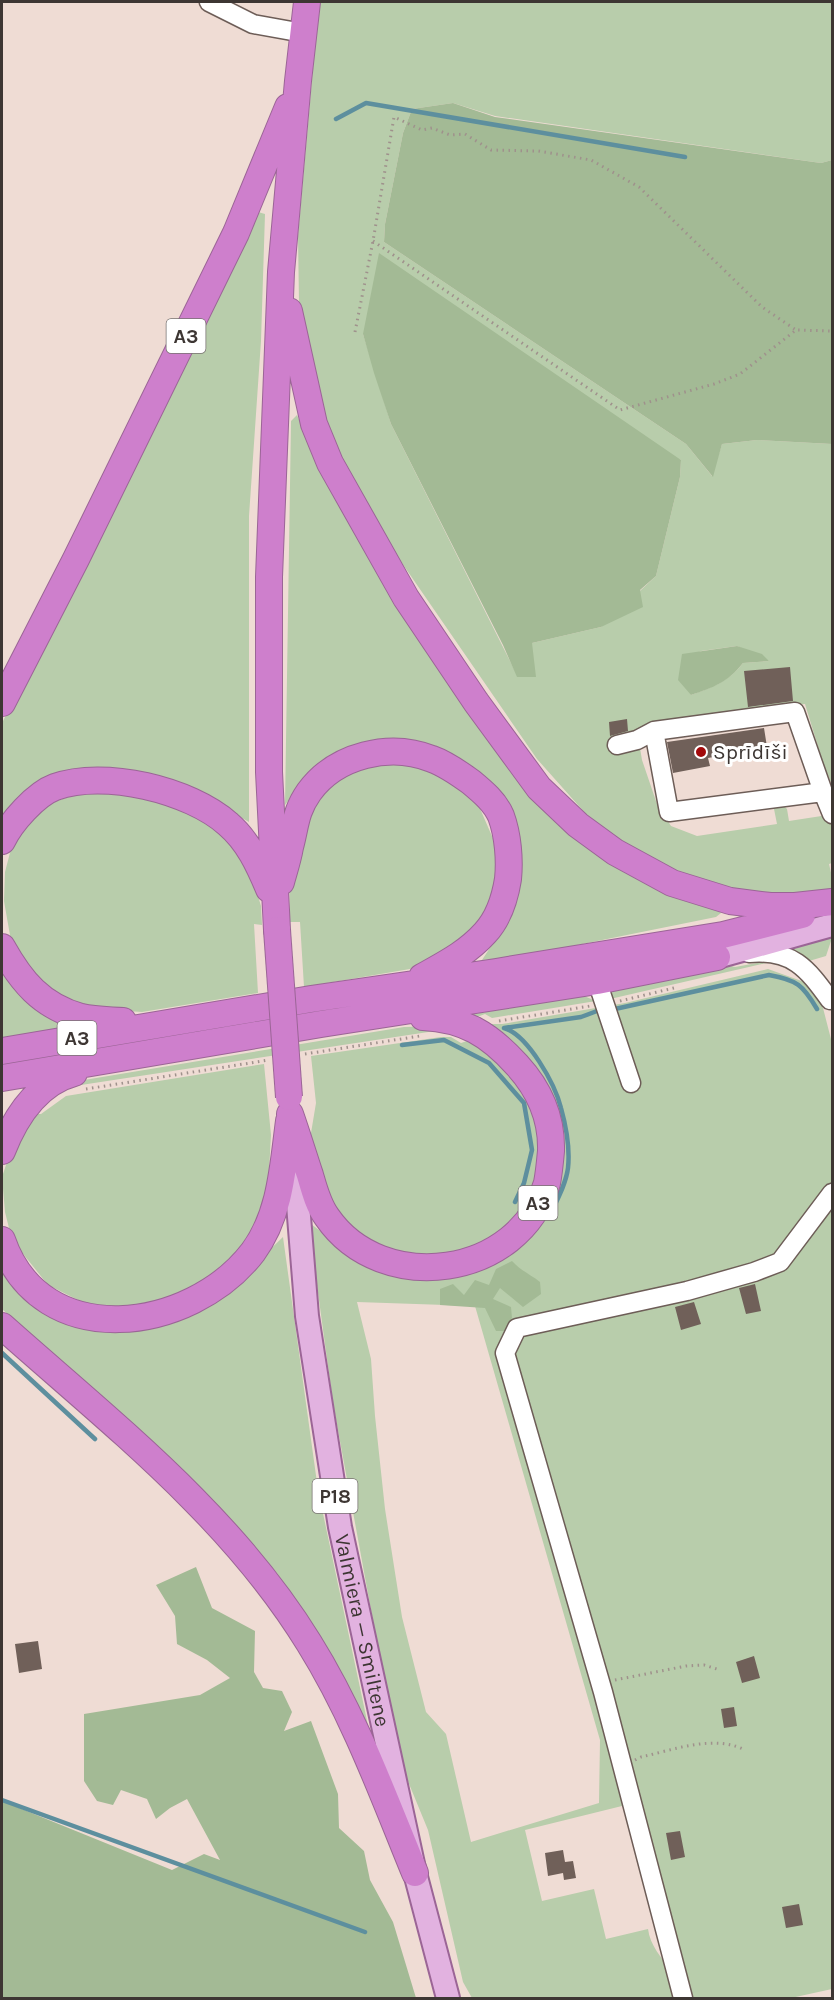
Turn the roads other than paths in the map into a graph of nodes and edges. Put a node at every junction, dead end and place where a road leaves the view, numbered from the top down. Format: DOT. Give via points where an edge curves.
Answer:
graph roads {
  1 [pos="209,2"];
  2 [pos="307,2"];
  3 [pos="303,33"];
  4 [pos="298,81"];
  5 [pos="280,272"];
  6 [pos="2,703"];
  7 [pos="654,731"];
  8 [pos="617,745"];
  9 [pos="823,792"];
  10 [pos="832,814"];
  11 [pos="2,841"];
  12 [pos="275,903"];
  13 [pos="832,904"];
  14 [pos="832,925"];
  15 [pos="2,947"];
  16 [pos="717,957"];
  17 [pos="405,986"];
  18 [pos="597,993"];
  19 [pos="832,997"];
  20 [pos="321,1024"];
  21 [pos="153,1025"];
  22 [pos="194,1045"];
  23 [pos="2,1051"];
  24 [pos="2,1078"];
  25 [pos="631,1083"];
  26 [pos="290,1105"];
  27 [pos="2,1151"];
  28 [pos="832,1193"];
  29 [pos="2,1240"];
  30 [pos="2,1326"];
  31 [pos="415,1873"];
  32 [pos="448,1997"];
  33 [pos="683,1998"];
  1 -- 3 [label="street" via="253,24"];
  2 -- 3 [label="highway, A3"];
  3 -- 4 [label="highway, A3"];
  4 -- 5 [label="highway, A3"];
  4 -- 6 [label="highway, A3" via="236,233"];
  5 -- 12 [label="highway, A3" via="269,577 269,772"];
  5 -- 13 [label="highway" via="314,424 330,463 406,598 539,788 578,825 615,852 672,883 730,901 770,906"];
  7 -- 8 [label="street"];
  7 -- 9 [label="street" via="795,712"];
  7 -- 9 [label="street" via="669,812"];
  9 -- 10 [label="street"];
  11 -- 12 [label="highway" via="27,807 54,787 94,779 134,783 179,796 228,823 256,859"];
  12 -- 17 [label="highway" via="298,810 327,773 354,758 406,752 433,759 461,774 485,793 500,815 508,854 506,891 494,920 470,948"];
  12 -- 26 [label="highway, A3, bridge"];
  13 -- 17 [label="highway, A3" via="798,917 723,935"];
  14 -- 16 [label="main road"];
  15 -- 21 [label="highway" via="27,987 50,1004 81,1017"];
  16 -- 18 [label="highway, A3"];
  16 -- 19 [label="street" via="757,952 778,954 798,961"];
  17 -- 21 [label="highway, A3"];
  18 -- 20 [label="highway, A3"];
  18 -- 25 [label="street"];
  20 -- 22 [label="highway, A3"];
  20 -- 26 [label="highway, A3" via="444,1018 485,1035 526,1075 543,1104 551,1143 546,1184 526,1221 486,1253 434,1269 394,1264 357,1247 326,1216"];
  21 -- 23 [label="highway, A3"];
  22 -- 24 [label="highway, A3"];
  22 -- 27 [label="highway" via="56,1080 27,1105"];
  26 -- 29 [label="highway" via="276,1202 262,1238 238,1268 178,1308 121,1320 81,1315 35,1290 14,1266"];
  26 -- 31 [label="main road, Valmiera — Smiltene / P18" via="307,1317 328,1456 354,1597"];
  28 -- 33 [label="street" via="780,1262 687,1291 517,1328 506,1353 603,1692"];
  30 -- 31 [label="highway" via="195,1499 272,1589 309,1643 351,1717"];
  31 -- 32 [label="main road, Valmiera — Smiltene / P18"];
}
